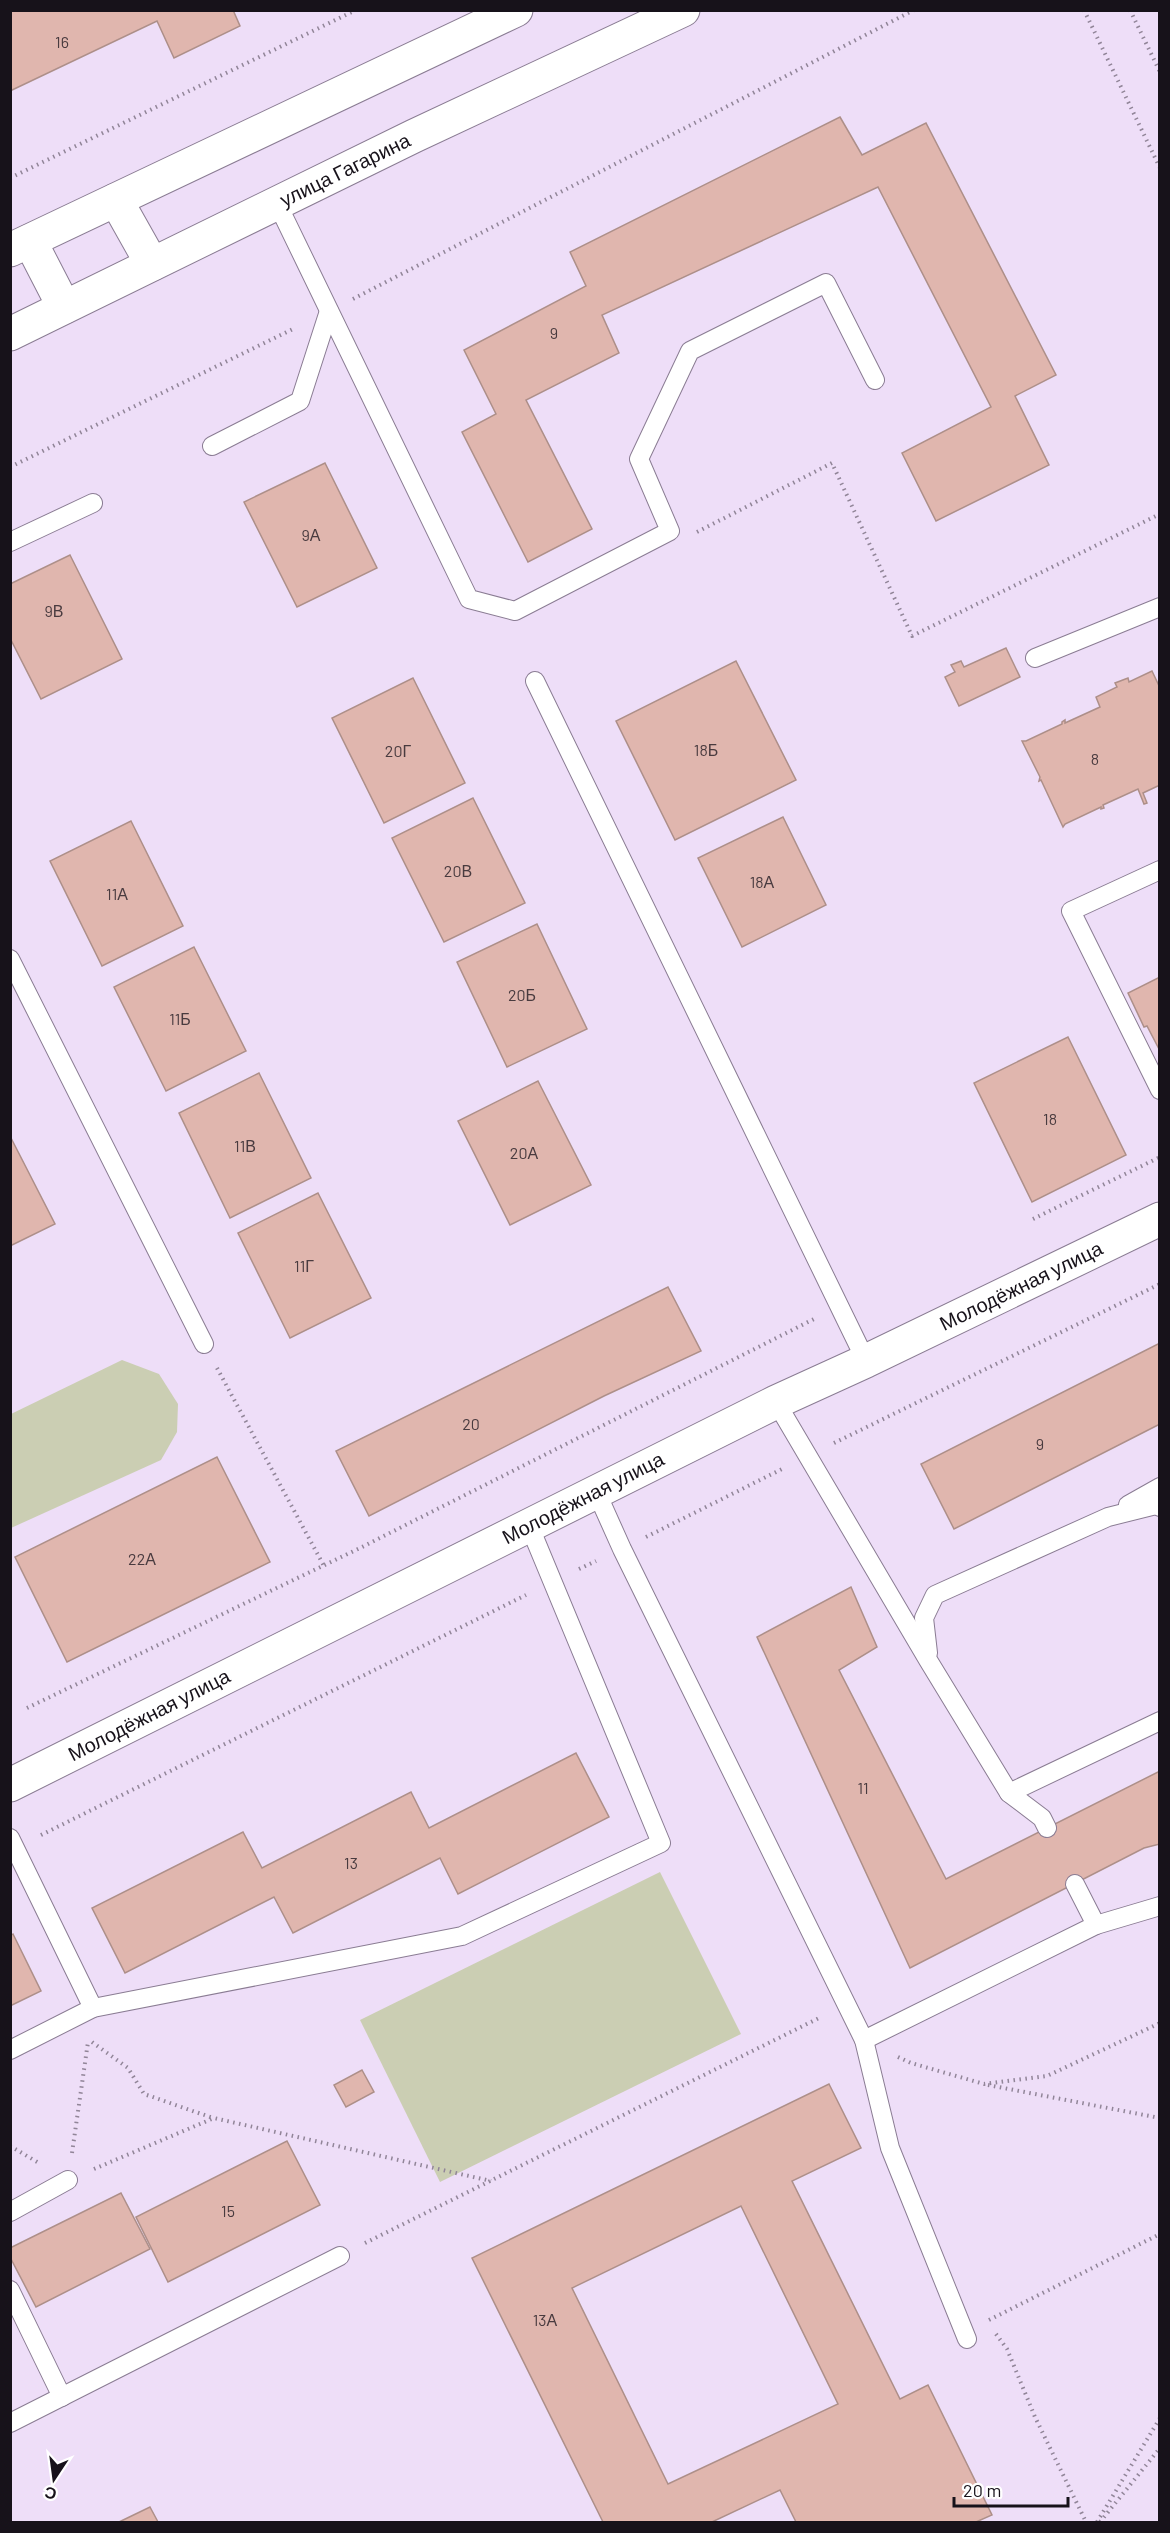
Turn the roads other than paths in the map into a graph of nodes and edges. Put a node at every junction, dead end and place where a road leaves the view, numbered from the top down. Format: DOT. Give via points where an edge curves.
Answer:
graph roads {
  1 [pos="516,10"];
  2 [pos="683,10"];
  3 [pos="116,200"];
  4 [pos="277,203"];
  5 [pos="20,245"];
  6 [pos="152,264"];
  7 [pos="64,308"];
  8 [pos="329,311"];
  9 [pos="10,334"];
  10 [pos="875,380"];
  11 [pos="212,446"];
  12 [pos="93,503"];
  13 [pos="10,542"];
  14 [pos="1160,607"];
  15 [pos="1035,658"];
  16 [pos="535,681"];
  17 [pos="1160,870"];
  18 [pos="10,959"];
  19 [pos="1160,1090"];
  20 [pos="1160,1219"];
  21 [pos="204,1344"];
  22 [pos="866,1361"];
  23 [pos="776,1402"];
  24 [pos="1160,1487"];
  25 [pos="596,1491"];
  26 [pos="1160,1507"];
  27 [pos="1108,1517"];
  28 [pos="529,1525"];
  29 [pos="928,1660"];
  30 [pos="1160,1721"];
  31 [pos="10,1785"];
  32 [pos="1009,1793"];
  33 [pos="1047,1828"];
  34 [pos="13,1843"];
  35 [pos="1075,1884"];
  36 [pos="1160,1906"];
  37 [pos="1096,1925"];
  38 [pos="93,2008"];
  39 [pos="864,2040"];
  40 [pos="10,2050"];
  41 [pos="68,2180"];
  42 [pos="10,2212"];
  43 [pos="340,2256"];
  44 [pos="10,2290"];
  45 [pos="968,2339"];
  46 [pos="62,2397"];
  47 [pos="10,2423"];
  1 -- 3 [label="street"];
  2 -- 4 [label="street, улица Гагарина"];
  3 -- 5 [label="street"];
  3 -- 6 [label="street"];
  4 -- 6 [label="street, улица Гагарина"];
  4 -- 8 [label="lane"];
  5 -- 7 [label="street"];
  6 -- 7 [label="street, улица Гагарина"];
  7 -- 9 [label="street, улица Гагарина"];
  8 -- 10 [label="lane" via="469,599 515,611 670,531 639,459 690,351 826,283"];
  8 -- 11 [label="lane" via="300,401"];
  12 -- 13 [label="lane"];
  14 -- 15 [label="lane"];
  16 -- 22 [label="lane"];
  17 -- 19 [label="lane" via="1071,911"];
  18 -- 21 [label="lane"];
  20 -- 22 [label="street, Молодёжная улица"];
  22 -- 23 [label="street, Молодёжная улица"];
  23 -- 25 [label="street, Молодёжная улица"];
  23 -- 29 [label="lane"];
  24 -- 27 [label="lane"];
  25 -- 28 [label="street, Молодёжная улица"];
  25 -- 39 [label="lane"];
  26 -- 27 [label="lane"];
  27 -- 29 [label="lane" via="935,1595 924,1618"];
  28 -- 31 [label="street, Молодёжная улица"];
  28 -- 38 [label="lane" via="661,1843 462,1936"];
  29 -- 32 [label="lane"];
  30 -- 32 [label="lane"];
  32 -- 33 [label="lane" via="1042,1818"];
  34 -- 38 [label="lane"];
  35 -- 37 [label="lane"];
  36 -- 37 [label="lane"];
  37 -- 39 [label="lane"];
  38 -- 40 [label="lane"];
  39 -- 45 [label="lane" via="890,2148"];
  41 -- 42 [label="lane"];
  43 -- 46 [label="lane"];
  44 -- 46 [label="lane"];
  46 -- 47 [label="lane"];
}
